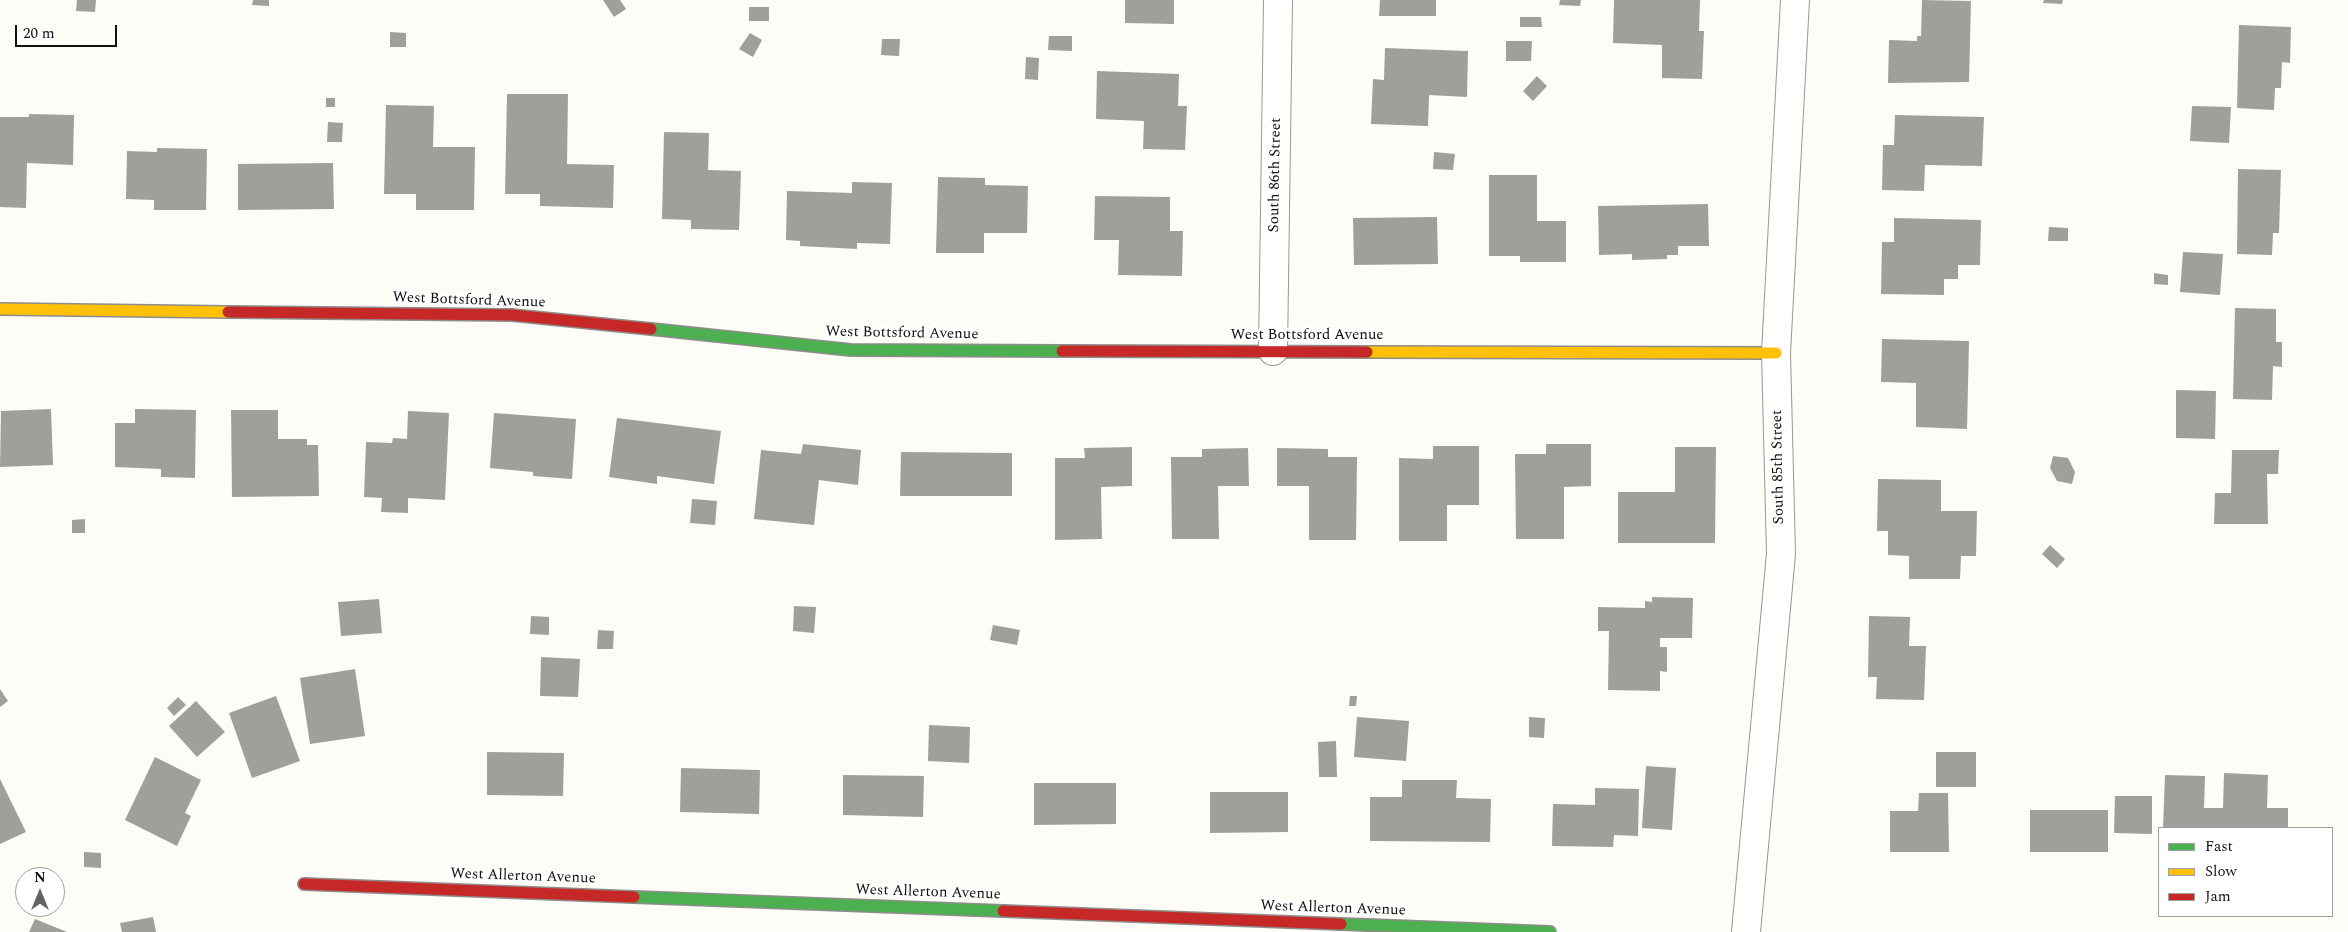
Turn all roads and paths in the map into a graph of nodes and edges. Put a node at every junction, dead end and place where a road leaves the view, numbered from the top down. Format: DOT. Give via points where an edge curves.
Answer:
graph roads {
  1 [pos="1278,0"];
  2 [pos="1795,0"];
  3 [pos="0,309"];
  4 [pos="1273,351"];
  5 [pos="1776,353"];
  6 [pos="304,884"];
  7 [pos="1550,932"];
  8 [pos="1746,932"];
  1 -- 4 [label="street, South 86th Street"];
  2 -- 5 [label="street, South 85th Street"];
  3 -- 4 [label="street, West Bottsford Avenue" via="512,315 850,350"];
  4 -- 5 [label="street, West Bottsford Avenue"];
  5 -- 8 [label="street, South 85th Street" via="1781,554"];
  6 -- 7 [label="street, West Allerton Avenue"];
}
